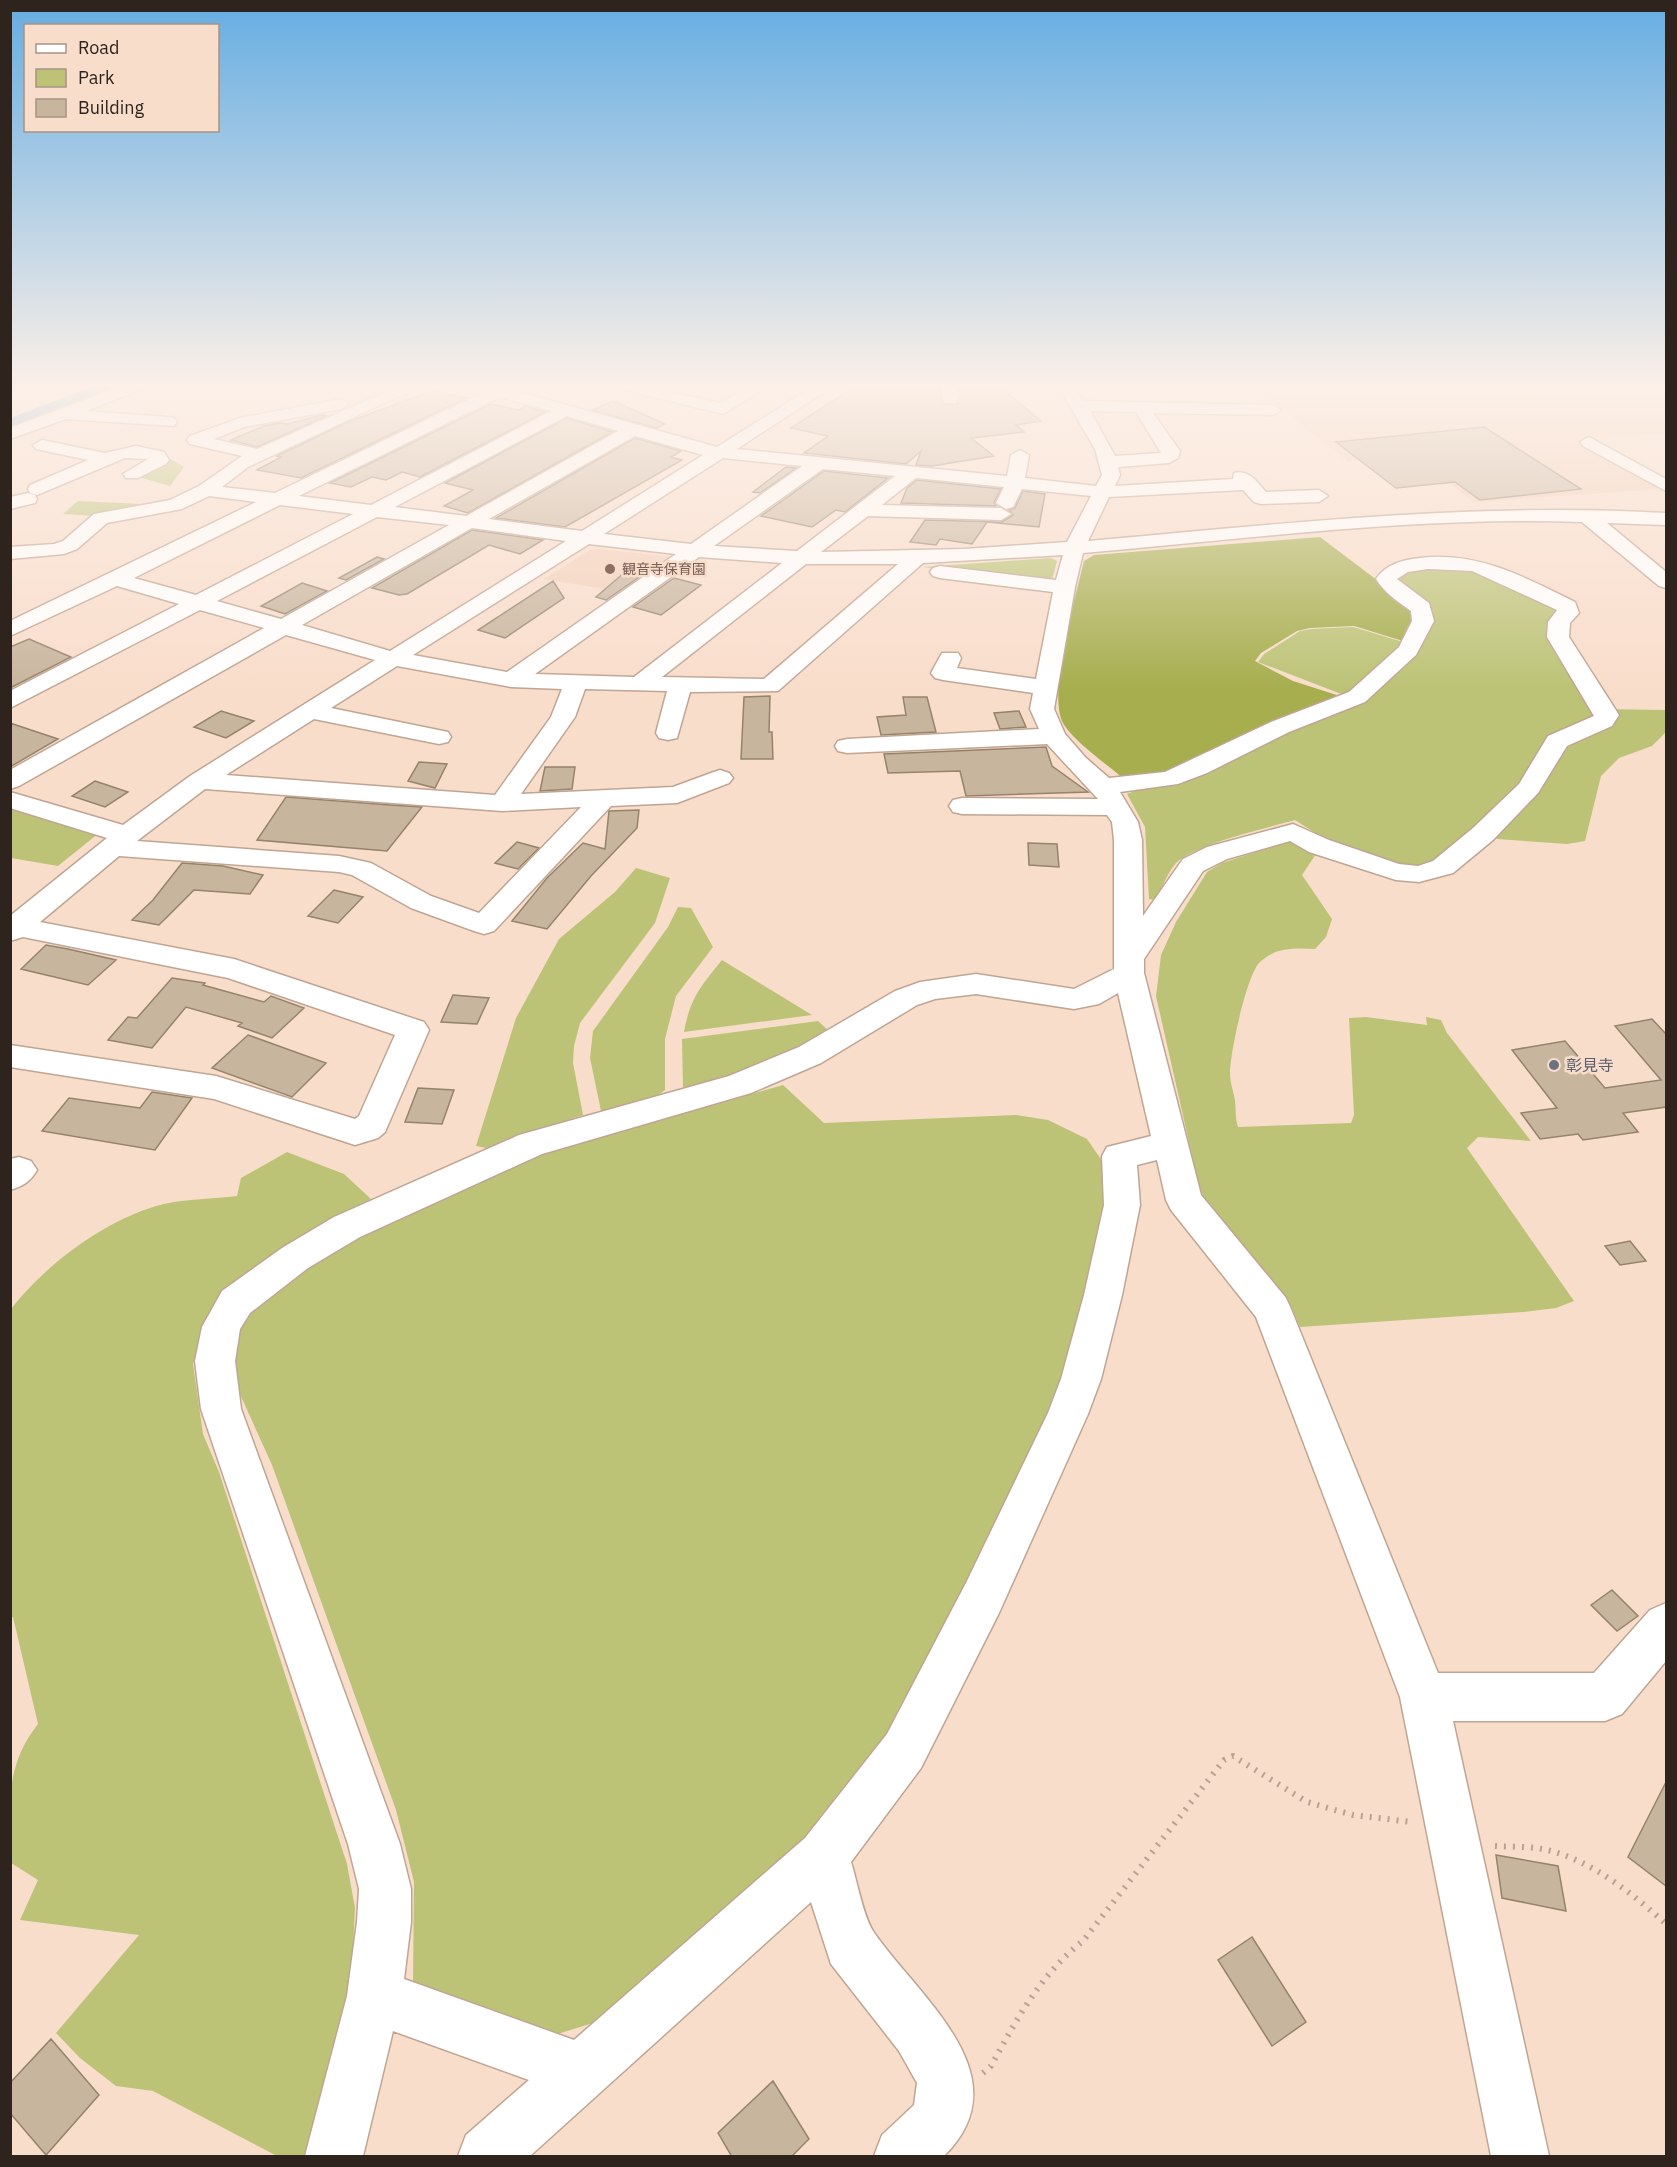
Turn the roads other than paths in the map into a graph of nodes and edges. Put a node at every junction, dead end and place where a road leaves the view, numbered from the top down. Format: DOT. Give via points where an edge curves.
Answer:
graph roads {
  1 [pos="46,487"];
  2 [pos="210,487"];
  3 [pos="305,487"];
  4 [pos="419,487"];
  5 [pos="530,487"];
  6 [pos="668,487"];
  7 [pos="785,487"];
  8 [pos="892,487"];
  9 [pos="1013,487"];
  10 [pos="1056,487"];
  11 [pos="1107,487"];
  12 [pos="1180,487"];
  13 [pos="1251,487"];
  14 [pos="206,490"];
  15 [pos="1105,492"];
  16 [pos="1319,496"];
  17 [pos="25,497"];
  18 [pos="278,500"];
  19 [pos="864,510"];
  20 [pos="374,511"];
  21 [pos="1001,514"];
  22 [pos="1586,515"];
  23 [pos="1666,519"];
  24 [pos="468,522"];
  25 [pos="585,538"];
  26 [pos="1075,546"];
  27 [pos="697,551"];
  28 [pos="10,553"];
  29 [pos="985,555"];
  30 [pos="803,557"];
  31 [pos="911,563"];
  32 [pos="116,579"];
  33 [pos="1666,582"];
  34 [pos="1064,587"];
  35 [pos="199,603"];
  36 [pos="283,627"];
  37 [pos="10,630"];
  38 [pos="950,658"];
  39 [pos="395,659"];
  40 [pos="511,680"];
  41 [pos="576,682"];
  42 [pos="639,684"];
  43 [pos="680,684"];
  44 [pos="1046,688"];
  45 [pos="10,701"];
  46 [pos="309,711"];
  47 [pos="668,733"];
  48 [pos="1054,736"];
  49 [pos="439,737"];
  50 [pos="847,746"];
  51 [pos="720,778"];
  52 [pos="10,781"];
  53 [pos="199,781"];
  54 [pos="1110,796"];
  55 [pos="604,798"];
  56 [pos="10,800"];
  57 [pos="502,803"];
  58 [pos="962,806"];
  59 [pos="119,841"];
  60 [pos="13,927"];
  61 [pos="1130,965"];
  62 [pos="10,1056"];
  63 [pos="1170,1144"];
  64 [pos="1666,1626"];
  65 [pos="1424,1697"];
  66 [pos="823,1856"];
  67 [pos="374,1996"];
  68 [pos="580,2071"];
  69 [pos="334,2157"];
  70 [pos="487,2157"];
  71 [pos="903,2157"];
  72 [pos="1520,2157"];
  1 -- 17 [label="street"];
  2 -- 14 [label="street"];
  3 -- 18 [label="street"];
  4 -- 20 [label="street"];
  5 -- 24 [label="street"];
  6 -- 25 [label="street"];
  7 -- 27 [label="street"];
  8 -- 19 [label="street"];
  9 -- 21 [label="street"];
  10 -- 15 [label="street"];
  11 -- 15 [label="street"];
  12 -- 15 [label="street"];
  13 -- 16 [label="street" via="1261,498"];
  14 -- 18 [label="street"];
  14 -- 28 [label="street" via="175,505 101,518 57,550"];
  15 -- 26 [label="street"];
  18 -- 20 [label="street"];
  18 -- 32 [label="street"];
  19 -- 21 [label="street"];
  19 -- 30 [label="street"];
  20 -- 24 [label="street"];
  20 -- 35 [label="street"];
  21 -- 29 [label="street"];
  22 -- 23 [label="street"];
  22 -- 26 [label="street" via="1435,517"];
  22 -- 33 [label="street"];
  24 -- 25 [label="street"];
  24 -- 36 [label="street"];
  25 -- 27 [label="street"];
  25 -- 39 [label="street"];
  26 -- 29 [label="street"];
  26 -- 34 [label="street"];
  27 -- 30 [label="street"];
  27 -- 40 [label="street"];
  29 -- 31 [label="street"];
  30 -- 31 [label="street"];
  30 -- 42 [label="street"];
  31 -- 34 [label="street"];
  31 -- 43 [label="street" via="770,686"];
  32 -- 35 [label="street"];
  32 -- 37 [label="street"];
  34 -- 44 [label="street"];
  35 -- 36 [label="street"];
  35 -- 45 [label="street"];
  36 -- 39 [label="street"];
  36 -- 52 [label="street"];
  38 -- 44 [label="street" via="943,673"];
  39 -- 40 [label="street"];
  39 -- 46 [label="street"];
  40 -- 41 [label="street"];
  41 -- 42 [label="street"];
  41 -- 57 [label="street" via="563,717"];
  42 -- 43 [label="street"];
  43 -- 47 [label="street"];
  44 -- 48 [label="street" via="1042,709"];
  46 -- 49 [label="street"];
  46 -- 53 [label="street"];
  48 -- 50 [label="street"];
  48 -- 54 [label="street"];
  51 -- 55 [label="street" via="677,795"];
  53 -- 57 [label="street"];
  53 -- 59 [label="street"];
  54 -- 58 [label="street"];
  54 -- 61 [label="street" via="1125,822 1128,840"];
  54 -- 61 [label="street" via="1198,768 1280,728 1358,697 1408,650 1424,621 1421,608 1386,579 1392,570 1406,565 1473,564 1567,607 1568,613 1559,622 1558,637 1607,715 1600,723 1557,741 1529,788 1447,865 1419,874 1396,872 1319,846 1293,832 1228,850 1193,865"];
  55 -- 57 [label="street"];
  55 -- 59 [label="street" via="484,925 421,902 362,869"];
  56 -- 59 [label="street"];
  59 -- 60 [label="street"];
  60 -- 62 [label="street" via="234,969 413,1030 374,1123 355,1132 216,1088"];
  61 -- 63 [label="street"];
  61 -- 67 [label="street" via="1089,997 1074,999 976,984 945,985 918,993 810,1055 739,1085 531,1144 454,1177 346,1227 295,1258 236,1302 221,1327 215,1361 221,1409 374,1845 385,1888"];
  63 -- 65 [label="street" via="1184,1200 1272,1309"];
  63 -- 66 [label="street" via="1119,1156 1122,1205 1103,1296 1068,1414 983,1597 904,1751"];
  64 -- 65 [label="street" via="1605,1697"];
  65 -- 72 [label="street"];
  66 -- 68 [label="street"];
  66 -- 71 [label="street" via="850,1945 919,2031 937,2059 946,2083 940,2120"];
  67 -- 68 [label="street"];
  67 -- 69 [label="street"];
  68 -- 70 [label="street"];
}
